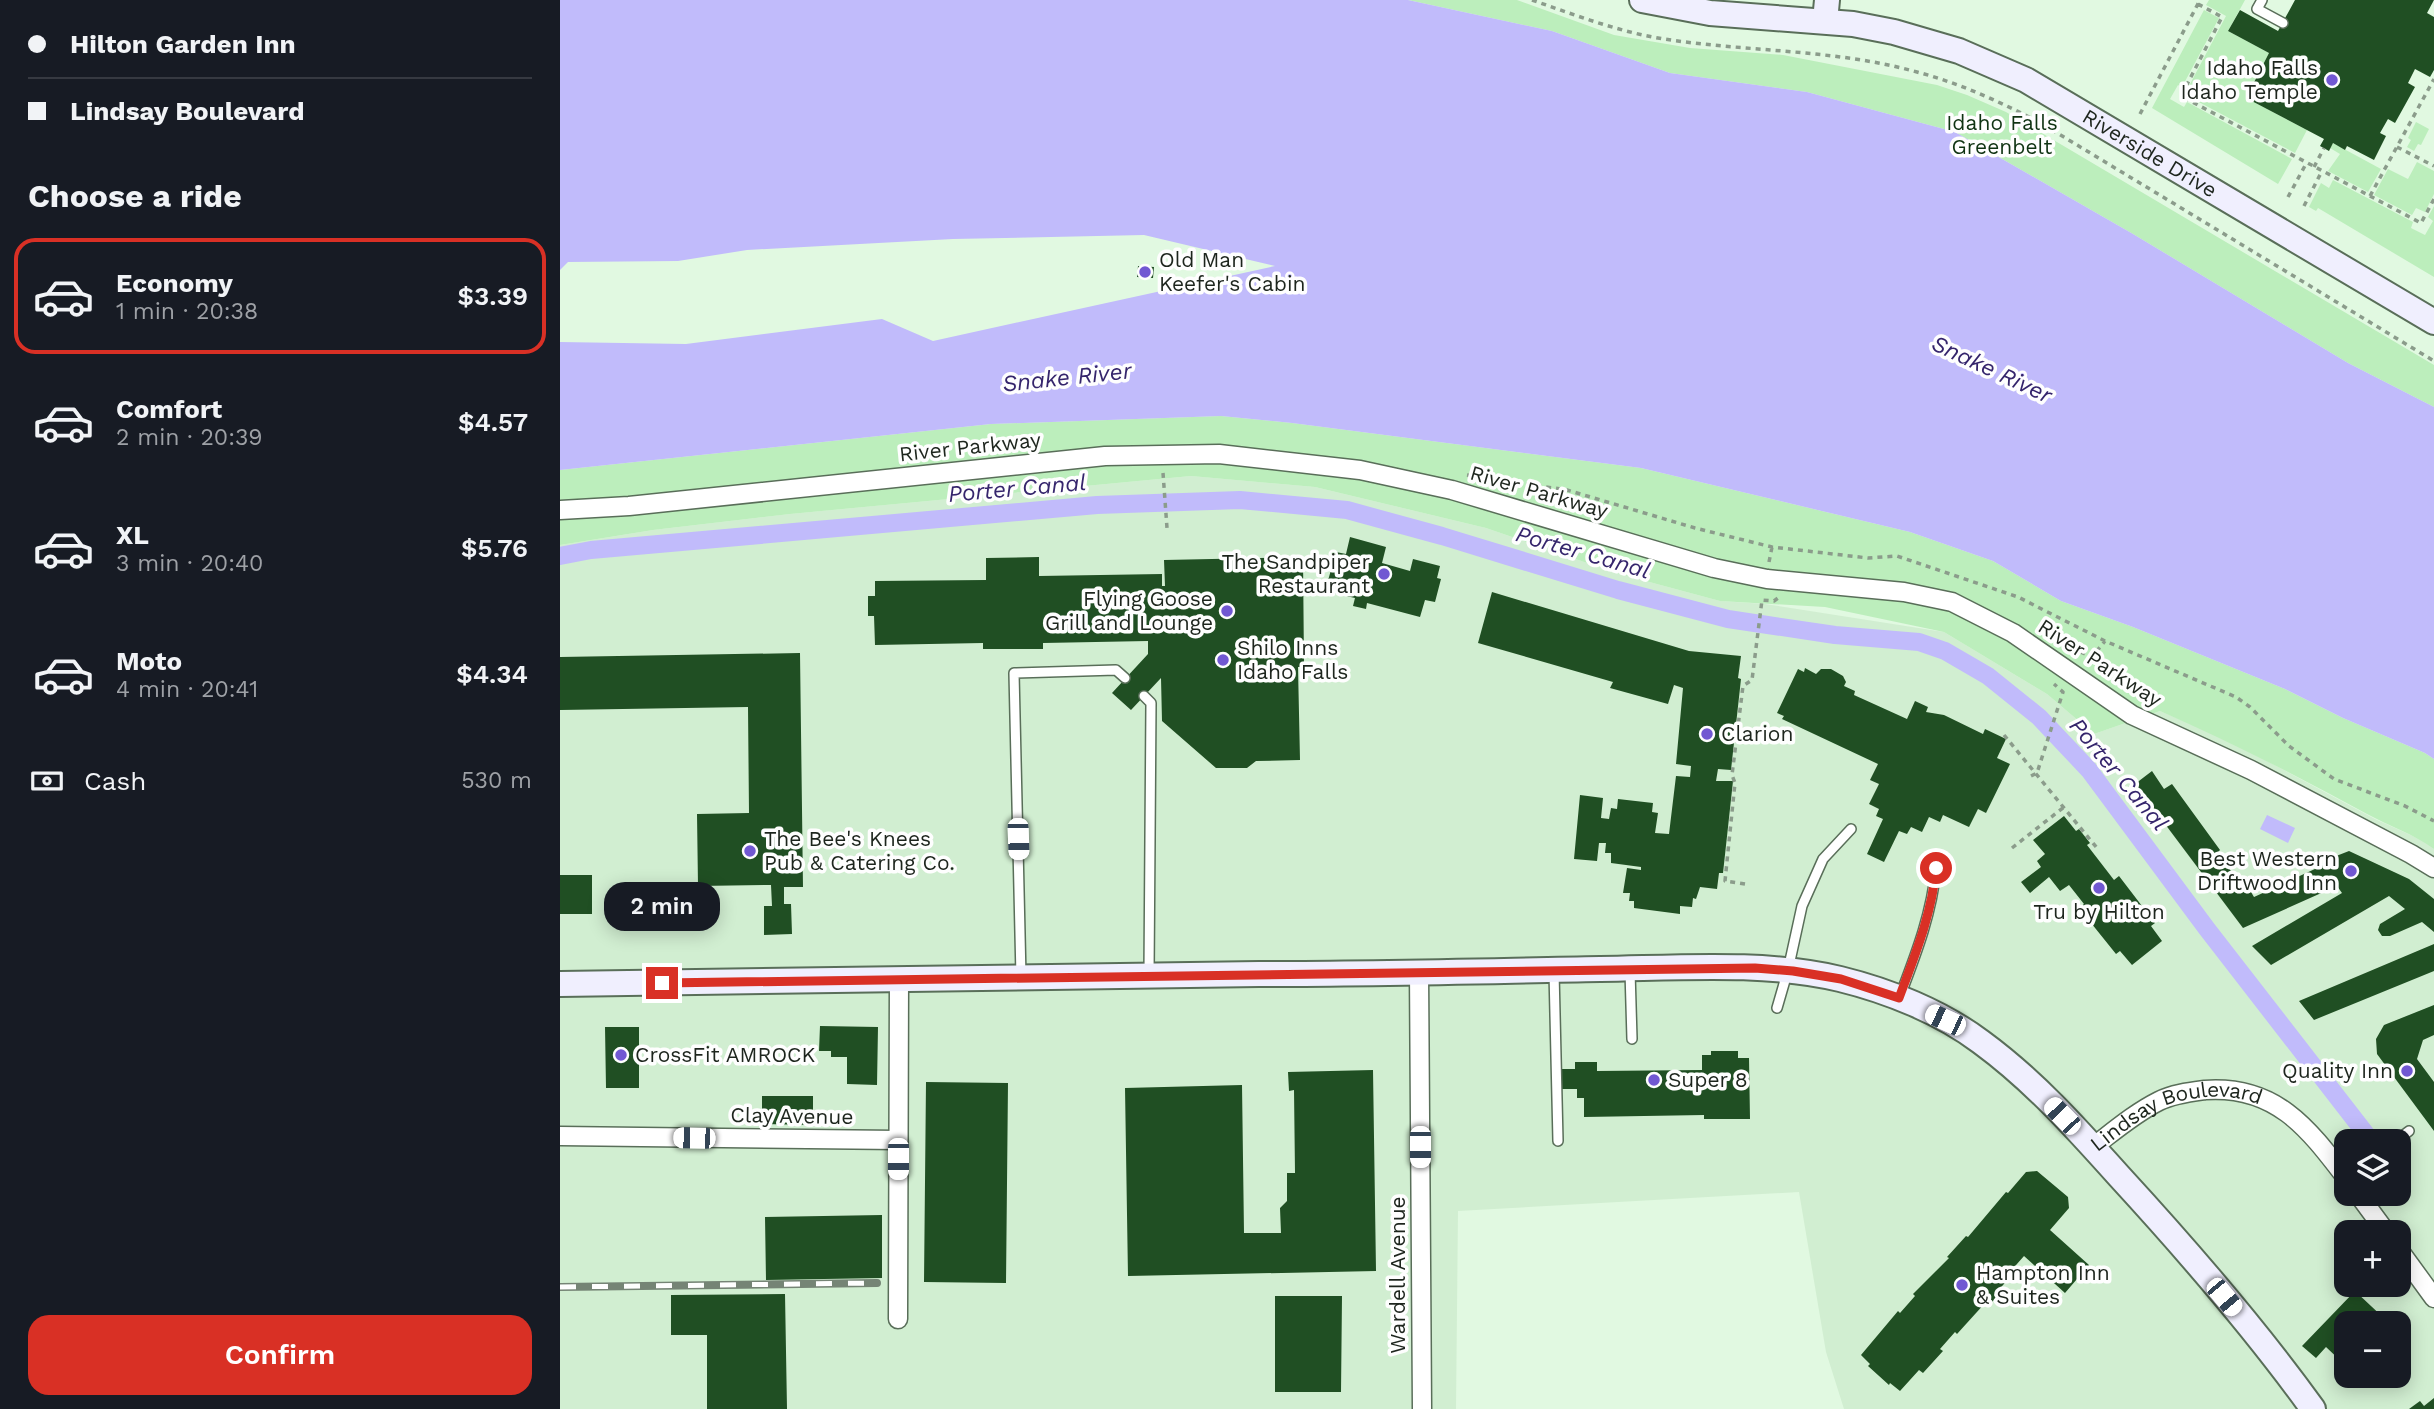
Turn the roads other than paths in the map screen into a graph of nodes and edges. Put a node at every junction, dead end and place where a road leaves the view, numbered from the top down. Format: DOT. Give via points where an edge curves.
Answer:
graph roads {
  1 [pos="1642,0"];
  2 [pos="2262,0"];
  3 [pos="1826,11"];
  4 [pos="2283,23"];
  5 [pos="2434,322"];
  6 [pos="560,510"];
  7 [pos="1125,678"];
  8 [pos="1144,696"];
  9 [pos="1851,829"];
  10 [pos="1936,868"];
  11 [pos="2434,868"];
  12 [pos="1630,968"];
  13 [pos="1554,970"];
  14 [pos="1788,970"];
  15 [pos="1419,972"];
  16 [pos="1149,976"];
  17 [pos="1021,978"];
  18 [pos="899,979"];
  19 [pos="560,984"];
  20 [pos="1899,998"];
  21 [pos="1777,1008"];
  22 [pos="1632,1039"];
  23 [pos="560,1136"];
  24 [pos="898,1140"];
  25 [pos="1558,1141"];
  26 [pos="2092,1147"];
  27 [pos="2334,1163"];
  28 [pos="2411,1266"];
  29 [pos="2434,1298"];
  30 [pos="898,1319"];
  31 [pos="1422,1409"];
  32 [pos="2313,1409"];
  1 -- 3 [label="street, Riverside Drive" via="1710,13"];
  2 -- 4 [label="lane" via="2257,9"];
  3 -- 5 [label="street, Riverside Drive" via="1959,51 2026,80"];
  6 -- 11 [label="street, River Parkway" via="1105,456 1219,454 1360,470 1452,491 1714,568 1952,602 2013,633 2132,715 2251,770"];
  7 -- 17 [label="lane" via="1115,670 1014,673"];
  8 -- 16 [label="lane" via="1150,703"];
  9 -- 14 [label="lane" via="1823,859 1802,906"];
  10 -- 20 [label="lane" via="1923,937"];
  12 -- 13 [label="street, Lindsay Boulevard"];
  12 -- 14 [label="street, Lindsay Boulevard"];
  12 -- 22 [label="lane"];
  13 -- 15 [label="street, Lindsay Boulevard"];
  13 -- 25 [label="lane"];
  14 -- 20 [label="street, Lindsay Boulevard" via="1841,979"];
  14 -- 21 [label="lane"];
  15 -- 16 [label="street, Lindsay Boulevard"];
  15 -- 31 [label="street, Wardell Avenue"];
  16 -- 17 [label="street, Lindsay Boulevard"];
  17 -- 18 [label="street, Lindsay Boulevard"];
  18 -- 19 [label="street, Lindsay Boulevard"];
  18 -- 24 [label="street"];
  20 -- 26 [label="street, Lindsay Boulevard" via="1980,1041 2032,1084"];
  23 -- 24 [label="street, Clay Avenue"];
  24 -- 30 [label="street"];
  26 -- 27 [label="street, Lindsay Boulevard" via="2161,1099 2229,1088 2283,1109 2302,1124"];
  26 -- 32 [label="street" via="2156,1216"];
  28 -- 29 [label="street"];
}
